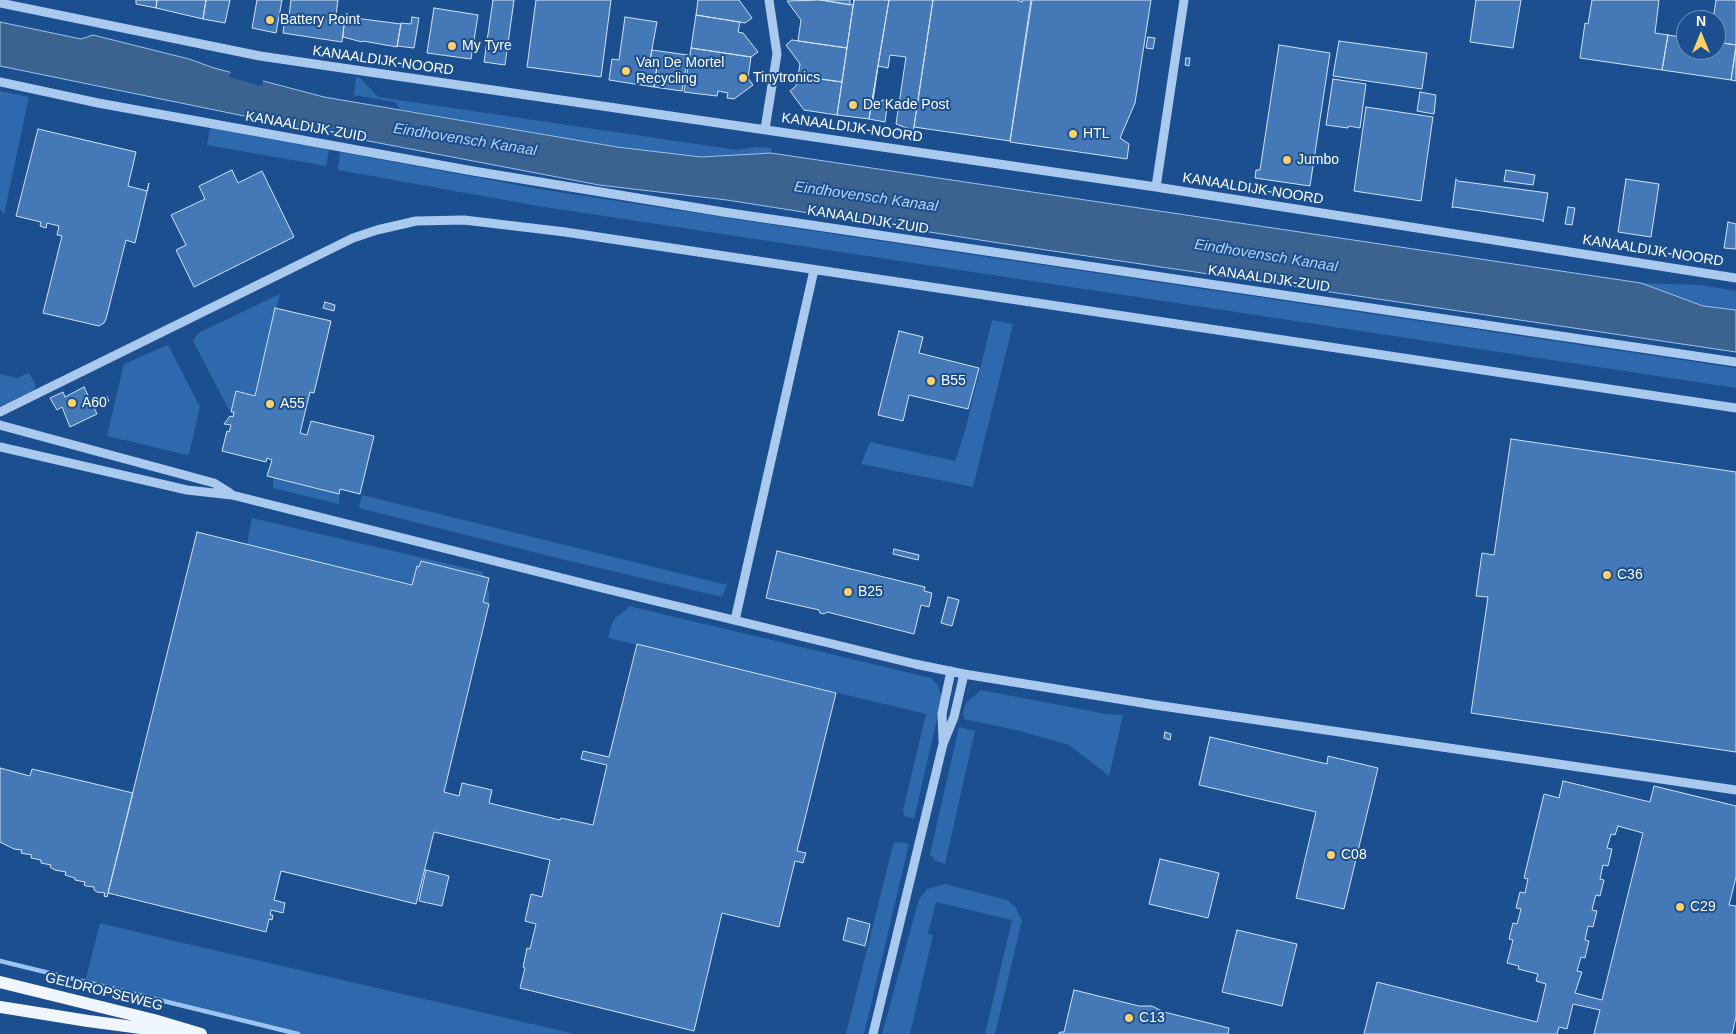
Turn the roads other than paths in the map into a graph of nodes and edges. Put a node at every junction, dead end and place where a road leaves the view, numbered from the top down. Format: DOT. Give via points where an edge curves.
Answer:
graph roads {
  1 [pos="769,0"];
  2 [pos="1184,0"];
  3 [pos="0,2"];
  4 [pos="0,82"];
  5 [pos="765,129"];
  6 [pos="1156,188"];
  7 [pos="814,270"];
  8 [pos="1736,278"];
  9 [pos="1736,362"];
  10 [pos="1736,408"];
  11 [pos="0,412"];
  12 [pos="0,425"];
  13 [pos="0,448"];
  14 [pos="232,495"];
  15 [pos="735,620"];
  16 [pos="951,671"];
  17 [pos="964,674"];
  18 [pos="943,744"];
  19 [pos="1736,790"];
  20 [pos="0,982"];
  21 [pos="0,1007"];
  22 [pos="190,1034"];
  23 [pos="201,1034"];
  24 [pos="873,1034"];
  1 -- 5 [label="street, KANAALDIJK-NOORD" via="776,54"];
  2 -- 6 [label="street"];
  3 -- 5 [label="street, KANAALDIJK-NOORD" via="260,56"];
  4 -- 9 [label="street, KANAALDIJK-ZUID" via="454,168 723,212"];
  5 -- 6 [label="street, KANAALDIJK-NOORD"];
  6 -- 8 [label="street, KANAALDIJK-NOORD"];
  7 -- 10 [label="street"];
  7 -- 11 [label="street" via="556,230 464,220 416,222 353,238"];
  7 -- 15 [label="street"];
  12 -- 14 [label="street" via="214,483"];
  13 -- 14 [label="street" via="187,490"];
  14 -- 15 [label="street"];
  15 -- 16 [label="street"];
  16 -- 17 [label="street"];
  16 -- 18 [label="street" via="942,714"];
  17 -- 18 [label="street" via="954,717"];
  17 -- 19 [label="street"];
  18 -- 24 [label="street"];
  20 -- 23 [label="main road, GELDROPSEWEG"];
  21 -- 22 [label="main road, GELDROPSEWEG"];
}
